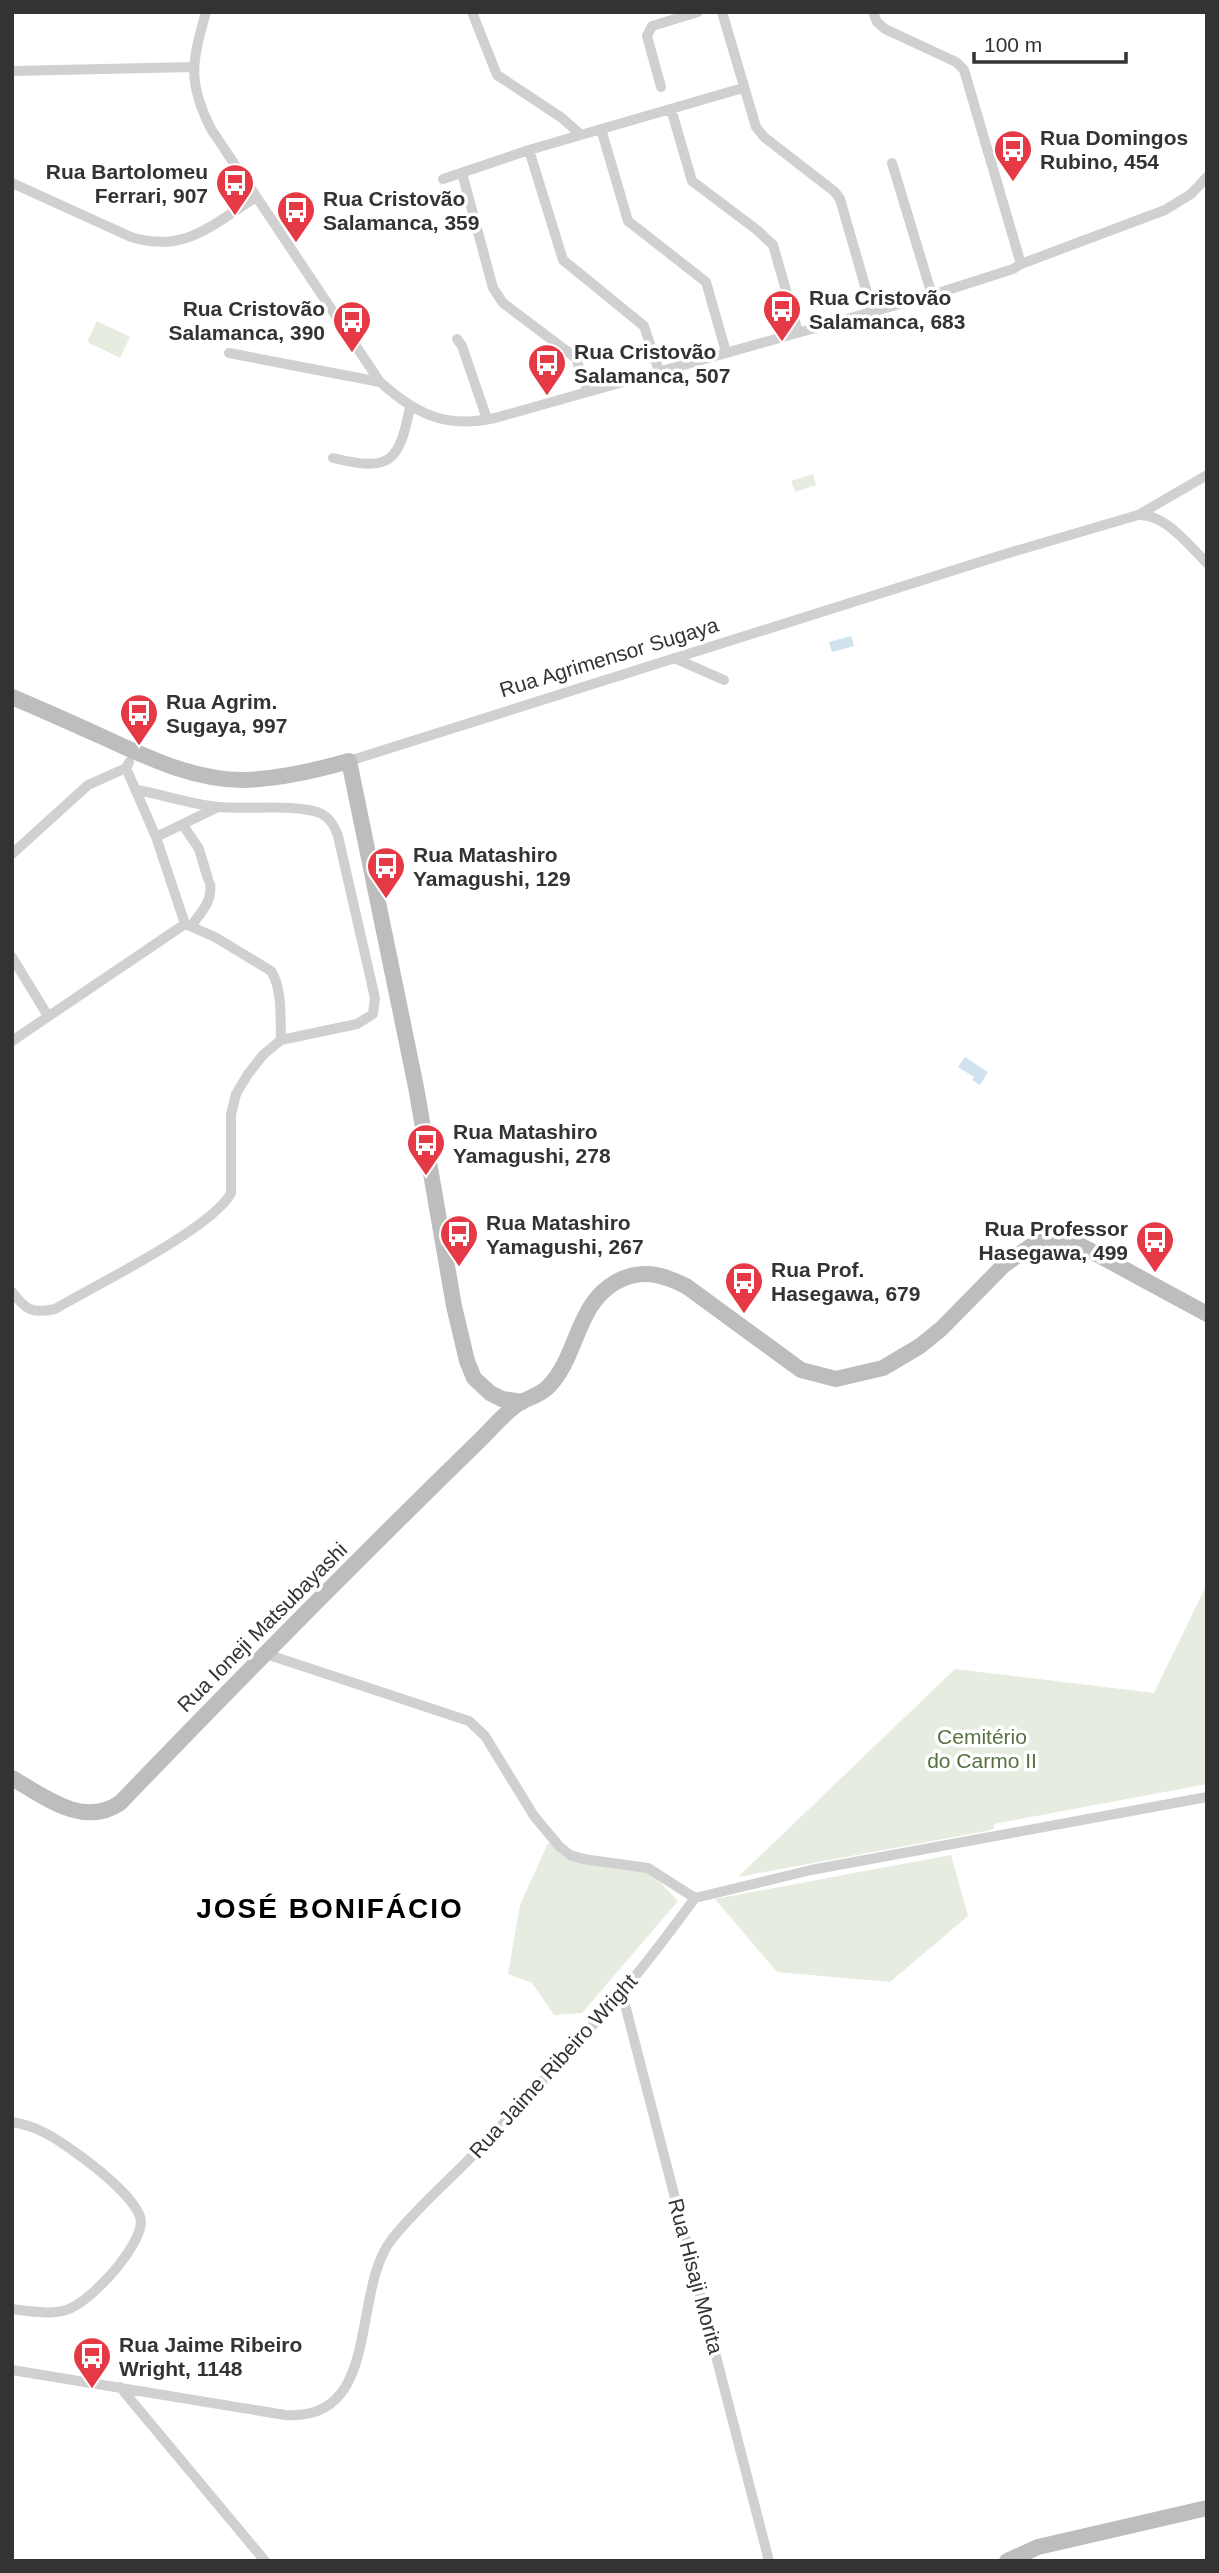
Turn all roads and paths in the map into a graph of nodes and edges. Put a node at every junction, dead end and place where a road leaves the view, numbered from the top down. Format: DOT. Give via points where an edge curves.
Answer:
graph roads {
  1 [pos="206,12"];
  2 [pos="472,12"];
  3 [pos="698,12"];
  4 [pos="722,12"];
  5 [pos="873,12"];
  6 [pos="194,67"];
  7 [pos="12,71"];
  8 [pos="661,87"];
  9 [pos="743,88"];
  10 [pos="671,109"];
  11 [pos="601,129"];
  12 [pos="581,135"];
  13 [pos="529,150"];
  14 [pos="892,163"];
  15 [pos="462,173"];
  16 [pos="1207,177"];
  17 [pos="443,179"];
  18 [pos="12,183"];
  19 [pos="256,197"];
  20 [pos="1021,264"];
  21 [pos="932,295"];
  22 [pos="872,310"];
  23 [pos="798,332"];
  24 [pos="457,339"];
  25 [pos="726,352"];
  26 [pos="229,353"];
  27 [pos="659,371"];
  28 [pos="380,382"];
  29 [pos="587,391"];
  30 [pos="410,407"];
  31 [pos="487,419"];
  32 [pos="333,458"];
  33 [pos="1207,475"];
  34 [pos="1139,515"];
  35 [pos="1207,563"];
  36 [pos="674,658"];
  37 [pos="724,680"];
  38 [pos="12,696"];
  39 [pos="130,759"];
  40 [pos="349,761"];
  41 [pos="137,790"];
  42 [pos="218,807"];
  43 [pos="183,825"];
  44 [pos="156,836"];
  45 [pos="12,854"];
  46 [pos="188,925"];
  47 [pos="12,957"];
  48 [pos="48,1016"];
  49 [pos="281,1040"];
  50 [pos="12,1041"];
  51 [pos="12,1292"];
  52 [pos="1207,1314"];
  53 [pos="522,1402"];
  54 [pos="263,1653"];
  55 [pos="12,1778"];
  56 [pos="1207,1797"];
  57 [pos="695,1898"];
  58 [pos="622,1993"];
  59 [pos="12,2122"];
  60 [pos="12,2309"];
  61 [pos="12,2370"];
  62 [pos="120,2387"];
  63 [pos="1207,2508"];
  64 [pos="265,2561"];
  65 [pos="769,2561"];
  66 [pos="1007,2561"];
  1 -- 6 [label="street"];
  2 -- 12 [label="street" via="497,75"];
  3 -- 8 [label="street" via="648,31"];
  4 -- 9 [label="street"];
  5 -- 20 [label="street" via="885,29 957,62 964,70"];
  6 -- 7 [label="street"];
  6 -- 19 [label="street" via="202,111"];
  9 -- 10 [label="street"];
  9 -- 22 [label="street" via="764,137 840,200"];
  10 -- 11 [label="street"];
  10 -- 23 [label="street" via="692,181 773,245"];
  11 -- 12 [label="street"];
  11 -- 25 [label="street" via="628,221 706,282"];
  12 -- 13 [label="street"];
  13 -- 15 [label="street"];
  13 -- 27 [label="street" via="563,260 644,326"];
  14 -- 21 [label="street"];
  15 -- 17 [label="street"];
  15 -- 29 [label="street" via="497,296 576,358"];
  16 -- 20 [label="street" via="1165,210"];
  18 -- 19 [label="street" via="131,237 163,243 191,237"];
  19 -- 28 [label="street"];
  20 -- 21 [label="street"];
  21 -- 22 [label="street"];
  22 -- 23 [label="street"];
  23 -- 25 [label="street"];
  24 -- 31 [label="street"];
  25 -- 27 [label="street"];
  26 -- 28 [label="street"];
  27 -- 29 [label="street"];
  28 -- 30 [label="street"];
  29 -- 31 [label="street"];
  30 -- 31 [label="street" via="444,420"];
  30 -- 32 [label="street" via="407,429 389,461 362,465"];
  33 -- 34 [label="street, Rua Agrimensor Sugaya"];
  34 -- 35 [label="street" via="1163,523"];
  34 -- 36 [label="street, Rua Agrimensor Sugaya"];
  36 -- 37 [label="street"];
  36 -- 40 [label="street, Rua Agrimensor Sugaya"];
  38 -- 39 [label="main road, Rua Agrimensor Sugaya"];
  39 -- 40 [label="main road, Rua Agrimensor Sugaya" via="240,780 303,774"];
  39 -- 41 [label="street"];
  39 -- 45 [label="street" via="88,785"];
  40 -- 53 [label="main road" via="467,1362 474,1378 490,1393"];
  41 -- 42 [label="street"];
  41 -- 44 [label="street"];
  42 -- 43 [label="street"];
  42 -- 49 [label="street" via="320,813 334,825 338,836 375,998 373,1014 357,1024"];
  43 -- 44 [label="street"];
  43 -- 46 [label="street" via="199,849 211,892 209,901"];
  44 -- 46 [label="street"];
  46 -- 48 [label="street"];
  46 -- 49 [label="street" via="271,971 279,991"];
  47 -- 48 [label="street"];
  48 -- 50 [label="street"];
  49 -- 51 [label="street" via="263,1055 236,1094 231,1115 231,1193 225,1203 188,1232 55,1309 39,1313 23,1307"];
  52 -- 53 [label="main road, Rua Ioneji Matsubayashi" via="1078,1244 1051,1238 1004,1265 941,1329 900,1360 868,1373 836,1378 801,1370 686,1286 667,1277 635,1274 597,1296 557,1377 540,1394"];
  53 -- 54 [label="main road, Rua Ioneji Matsubayashi"];
  54 -- 55 [label="main road, Rua Ioneji Matsubayashi" via="110,1810 79,1813"];
  54 -- 57 [label="street" via="469,1721 485,1736 534,1816 570,1855 648,1868"];
  56 -- 57 [label="street" via="811,1870"];
  57 -- 58 [label="street, Rua Jaime Ribeiro Wright"];
  58 -- 62 [label="street, Rua Jaime Ribeiro Wright" via="393,2238 375,2276 353,2372 333,2403 313,2414 285,2415"];
  58 -- 65 [label="street, Rua Hisaji Morita"];
  59 -- 60 [label="street" via="43,2131 74,2150 135,2207 141,2222 132,2245 96,2290 78,2304 55,2312"];
  61 -- 62 [label="street, Rua Jaime Ribeiro Wright"];
  62 -- 64 [label="street"];
  63 -- 66 [label="main road" via="1038,2547"];
}
